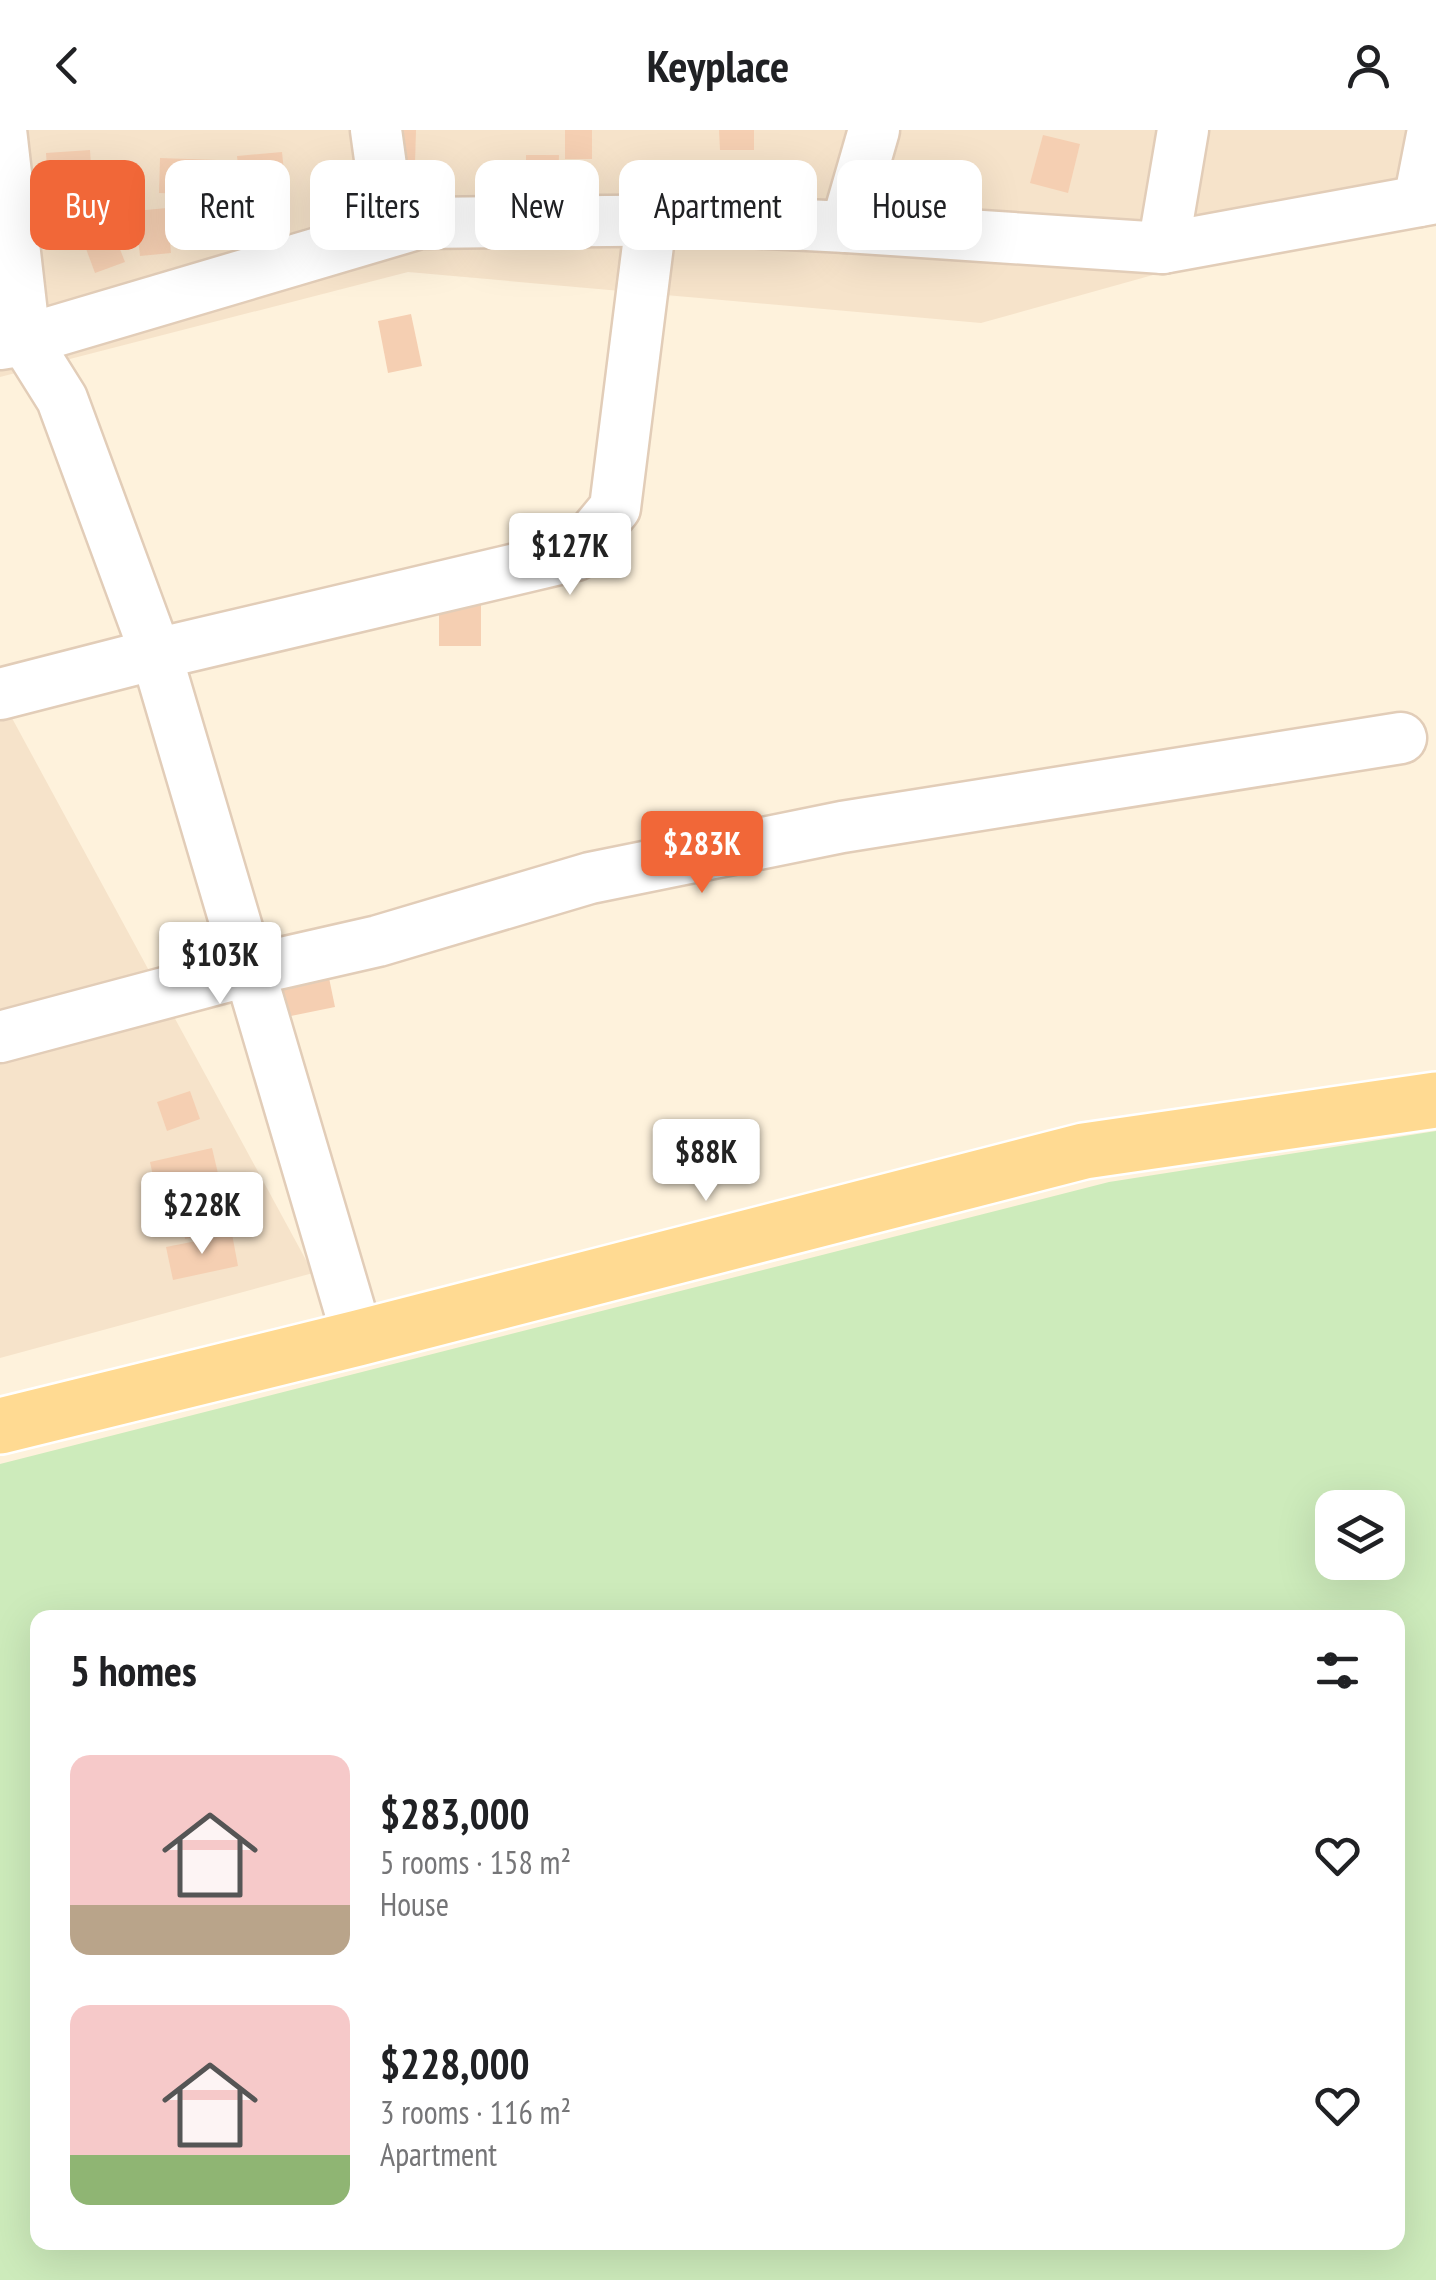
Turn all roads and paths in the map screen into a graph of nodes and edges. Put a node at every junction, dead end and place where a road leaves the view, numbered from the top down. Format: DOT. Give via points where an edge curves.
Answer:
graph roads {
  1 [pos="1,130"];
  2 [pos="376,130"];
  3 [pos="874,130"];
  4 [pos="1184,130"];
  5 [pos="1433,130"];
  6 [pos="380,160"];
  7 [pos="865,160"];
  8 [pos="1428,200"];
  9 [pos="619,221"];
  10 [pos="455,224"];
  11 [pos="982,235"];
  12 [pos="1163,248"];
  13 [pos="325,250"];
  14 [pos="647,250"];
  15 [pos="13,342"];
  16 [pos="156,654"];
  17 [pos="0,694"];
  18 [pos="1402,738"];
  19 [pos="250,970"];
  20 [pos="0,1036"];
  21 [pos="1436,1100"];
  22 [pos="358,1338"];
  23 [pos="0,1426"];
  1 -- 15 [label="street"];
  2 -- 6 [label="street"];
  3 -- 7 [label="street"];
  4 -- 12 [label="street"];
  5 -- 8 [label="street"];
  8 -- 12 [label="street"];
  9 -- 10 [label="street"];
  11 -- 12 [label="street"];
  13 -- 15 [label="street"];
  14 -- 16 [label="street" via="615,508 576,555"];
  15 -- 16 [label="street" via="62,400"];
  16 -- 17 [label="street"];
  16 -- 19 [label="street"];
  18 -- 19 [label="street" via="803,835 590,878 378,942"];
  19 -- 20 [label="street"];
  19 -- 22 [label="street"];
  21 -- 22 [label="main road" via="1084,1151"];
  22 -- 23 [label="main road"];
}
